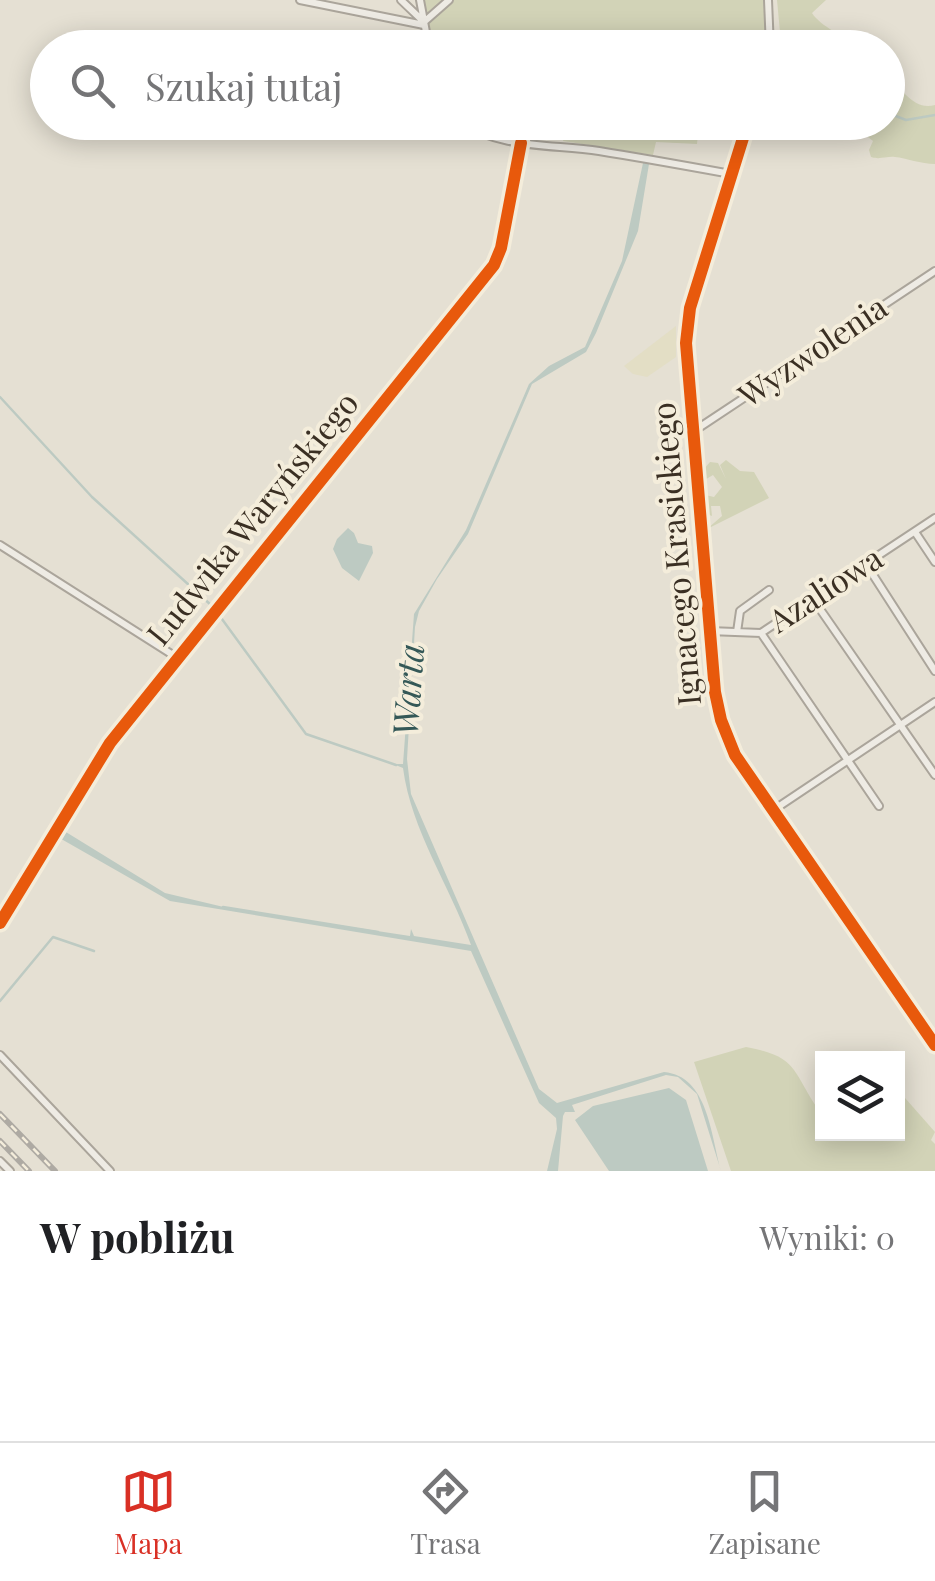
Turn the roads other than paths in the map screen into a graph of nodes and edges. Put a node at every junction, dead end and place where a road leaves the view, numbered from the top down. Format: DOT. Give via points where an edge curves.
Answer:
graph roads {
  1 [pos="300,0"];
  2 [pos="401,0"];
  3 [pos="420,0"];
  4 [pos="448,0"];
  5 [pos="768,0"];
  6 [pos="424,24"];
  7 [pos="425,30"];
  8 [pos="769,30"];
  9 [pos="508,140"];
  10 [pos="742,140"];
  11 [pos="521,143"];
  12 [pos="731,174"];
  13 [pos="935,271"];
  14 [pos="692,433"];
  15 [pos="935,518"];
  16 [pos="915,532"];
  17 [pos="0,545"];
  18 [pos="935,562"];
  19 [pos="866,564"];
  20 [pos="769,590"];
  21 [pos="814,599"];
  22 [pos="708,631"];
  23 [pos="737,632"];
  24 [pos="761,633"];
  25 [pos="176,657"];
  26 [pos="935,671"];
  27 [pos="935,702"];
  28 [pos="899,726"];
  29 [pos="847,762"];
  30 [pos="935,776"];
  31 [pos="878,806"];
  32 [pos="772,811"];
  33 [pos="0,923"];
  34 [pos="935,1045"];
  35 [pos="0,1055"];
  36 [pos="0,1161"];
  37 [pos="10,1171"];
  38 [pos="110,1171"];
  1 -- 6 [label="street"];
  2 -- 6 [label="street"];
  3 -- 6 [label="street"];
  4 -- 6 [label="street"];
  5 -- 8 [label="street"];
  6 -- 7 [label="street"];
  9 -- 11 [label="street"];
  10 -- 12 [label="street, Ignacego Krasickiego"];
  11 -- 12 [label="street"];
  11 -- 25 [label="street, Ludwika Waryńskiego" via="494,265"];
  12 -- 14 [label="street, Ignacego Krasickiego" via="688,325"];
  13 -- 14 [label="street, Wyzwolenia"];
  14 -- 22 [label="street, Ignacego Krasickiego"];
  15 -- 16 [label="street, Azaliowa"];
  16 -- 18 [label="street"];
  16 -- 19 [label="street, Azaliowa"];
  17 -- 25 [label="street"];
  19 -- 21 [label="street, Azaliowa"];
  19 -- 26 [label="street"];
  20 -- 23 [label="street" via="740,611"];
  21 -- 24 [label="street, Azaliowa"];
  21 -- 28 [label="street"];
  22 -- 23 [label="street, Azaliowa"];
  22 -- 32 [label="street, Ignacego Krasickiego" via="720,720"];
  23 -- 24 [label="street, Azaliowa"];
  24 -- 29 [label="street"];
  25 -- 33 [label="street, Ludwika Waryńskiego" via="110,743"];
  27 -- 28 [label="street"];
  28 -- 29 [label="street"];
  28 -- 30 [label="street"];
  29 -- 31 [label="street"];
  29 -- 32 [label="street"];
  32 -- 34 [label="street, Ignacego Krasickiego"];
  35 -- 38 [label="street"];
  36 -- 37 [label="street"];
}
